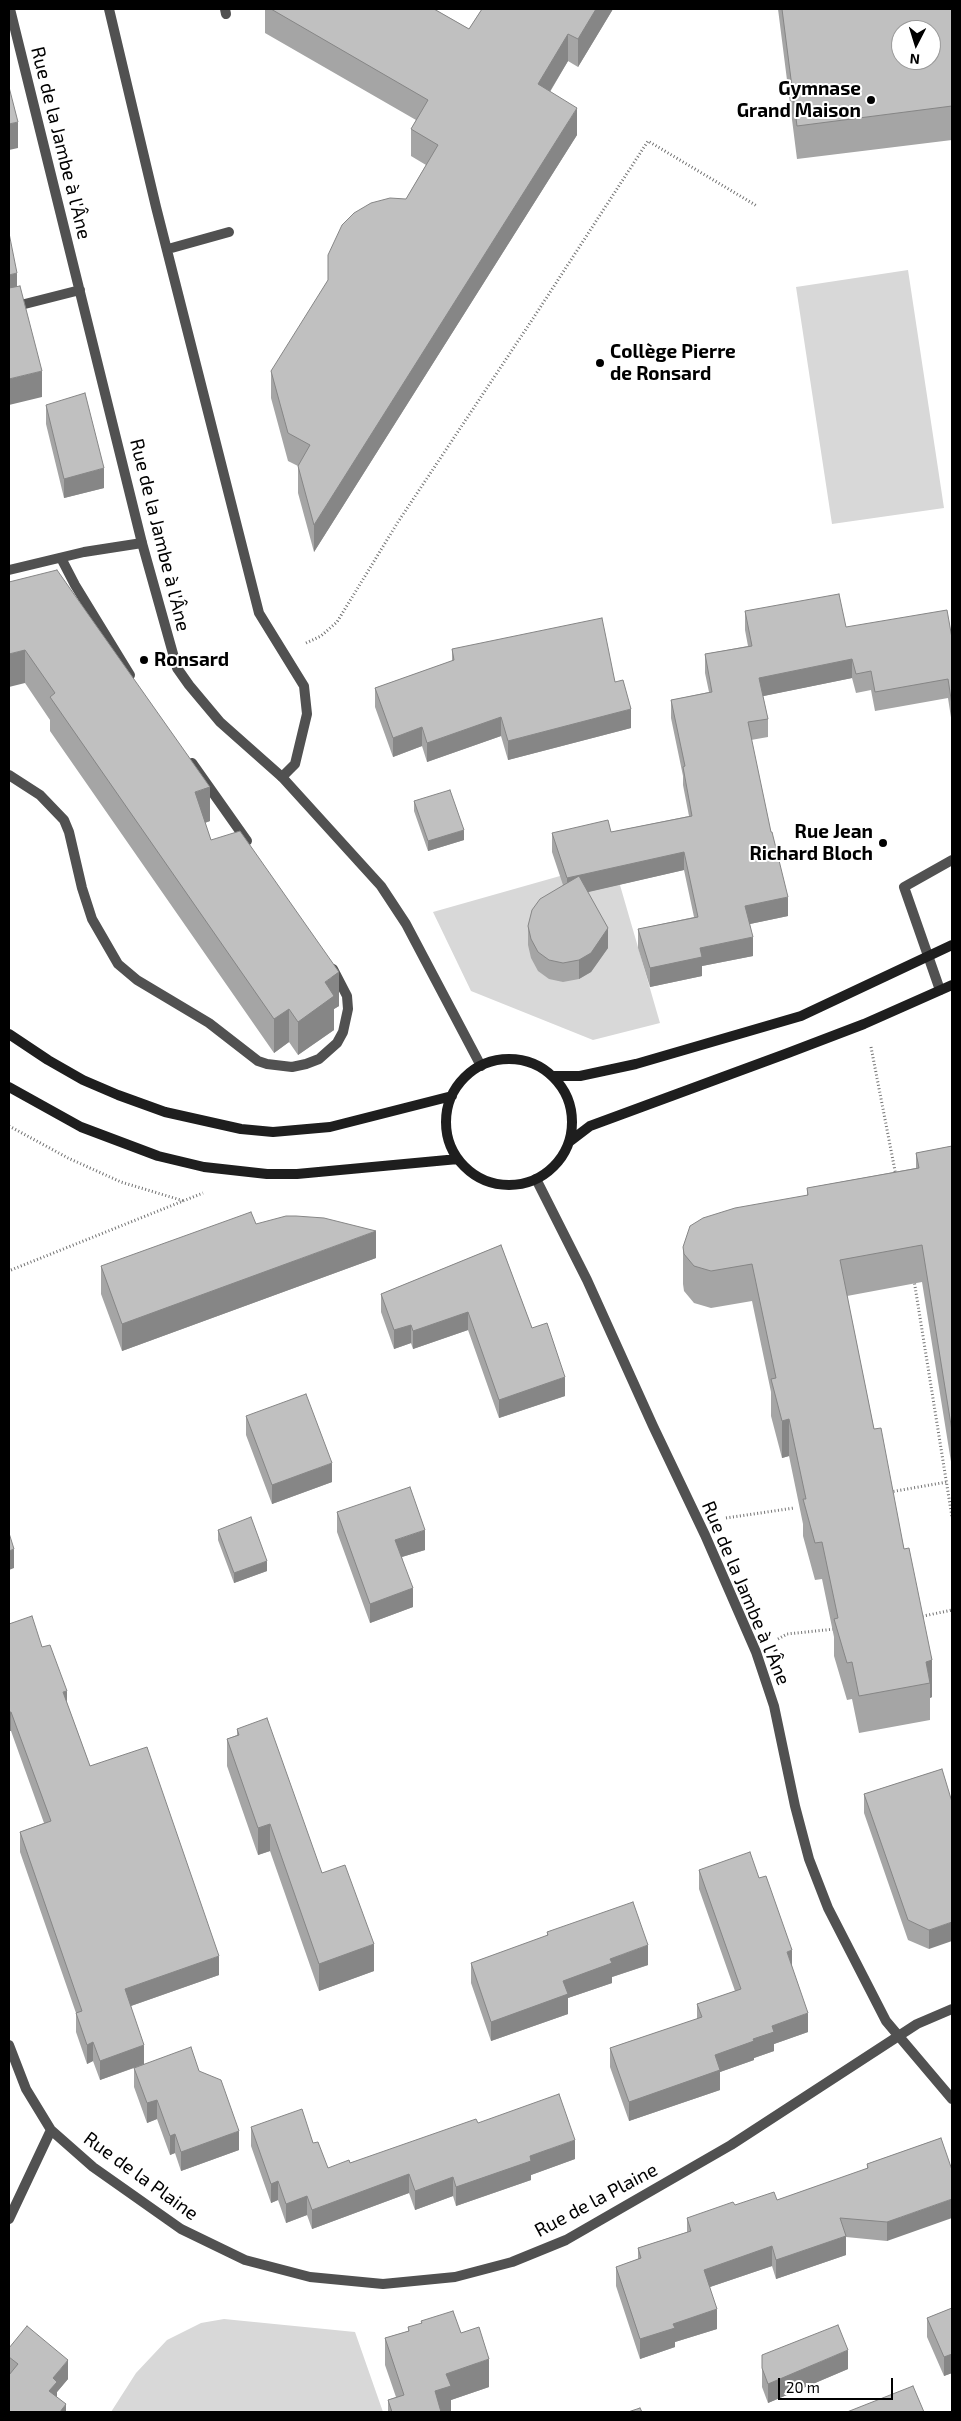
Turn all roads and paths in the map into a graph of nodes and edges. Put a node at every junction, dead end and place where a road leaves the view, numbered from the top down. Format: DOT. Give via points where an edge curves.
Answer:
graph roads {
  1 [pos="10,9"];
  2 [pos="108,9"];
  3 [pos="757,206"];
  4 [pos="229,232"];
  5 [pos="168,249"];
  6 [pos="80,290"];
  7 [pos="9,308"];
  8 [pos="142,543"];
  9 [pos="61,558"];
  10 [pos="9,570"];
  11 [pos="283,654"];
  12 [pos="136,685"];
  13 [pos="184,752"];
  14 [pos="9,775"];
  15 [pos="282,777"];
  16 [pos="251,846"];
  17 [pos="952,860"];
  18 [pos="952,945"];
  19 [pos="929,956"];
  20 [pos="328,961"];
  21 [pos="952,985"];
  22 [pos="940,990"];
  23 [pos="864,1024"];
  24 [pos="9,1034"];
  25 [pos="481,1066"];
  26 [pos="553,1076"];
  27 [pos="9,1087"];
  28 [pos="452,1096"];
  29 [pos="9,1126"];
  30 [pos="570,1142"];
  31 [pos="458,1159"];
  32 [pos="536,1179"];
  33 [pos="896,1180"];
  34 [pos="211,1190"];
  35 [pos="184,1201"];
  36 [pos="11,1270"];
  37 [pos="913,1275"];
  38 [pos="924,1283"];
  39 [pos="915,1285"];
  40 [pos="947,1482"];
  41 [pos="889,1492"];
  42 [pos="794,1508"];
  43 [pos="952,1517"];
  44 [pos="700,1525"];
  45 [pos="952,1610"];
  46 [pos="918,1617"];
  47 [pos="835,1629"];
  48 [pos="756,1652"];
  49 [pos="952,2009"];
  50 [pos="900,2036"];
  51 [pos="9,2044"];
  52 [pos="952,2099"];
  53 [pos="51,2130"];
  54 [pos="9,2219"];
  1 -- 6 [label="street, Rue de la Jambe à l'Âne"];
  2 -- 5 [label="street"];
  3 -- 11 [label="path" via="648,141 398,522 337,622 321,636"];
  4 -- 5 [label="street"];
  5 -- 11 [label="street" via="259,613"];
  6 -- 7 [label="street"];
  6 -- 8 [label="street, Rue de la Jambe à l'Âne"];
  8 -- 9 [label="street"];
  8 -- 15 [label="street, Rue de la Jambe à l'Âne" via="177,668 220,722"];
  9 -- 10 [label="street"];
  9 -- 12 [label="street"];
  11 -- 15 [label="street" via="304,686 308,714 295,764"];
  13 -- 16 [label="street"];
  14 -- 20 [label="street" via="40,795 64,820 92,919 118,964 137,980 209,1023 258,1061 292,1067 306,1064 319,1059 336,1043 343,1032 348,1009 345,992"];
  15 -- 25 [label="street, Rue de la Jambe à l'Âne" via="381,886 406,924"];
  17 -- 19 [label="street" via="904,887"];
  18 -- 19 [label="street"];
  19 -- 22 [label="street"];
  19 -- 26 [label="street" via="801,1016 636,1064 580,1076"];
  21 -- 22 [label="street"];
  22 -- 23 [label="street"];
  23 -- 30 [label="street" via="590,1126"];
  23 -- 33 [label="path" via="875,1057"];
  24 -- 28 [label="street" via="55,1064 118,1095 166,1112 240,1129 273,1132 330,1127"];
  25 -- 26 [label="street" via="497,1060 516,1060 537,1065"];
  25 -- 28 [label="street" via="463,1078"];
  26 -- 30 [label="street" via="570,1104 573,1126"];
  27 -- 31 [label="street" via="90,1131 158,1156 204,1166 267,1174 297,1174"];
  28 -- 31 [label="street" via="446,1115 446,1132"];
  29 -- 35 [label="path" via="121,1182"];
  30 -- 32 [label="street" via="559,1162"];
  31 -- 32 [label="street" via="474,1175 493,1184 517,1185"];
  32 -- 44 [label="street, Rue de la Jambe à l'Âne" via="587,1280"];
  34 -- 35 [label="path"];
  35 -- 36 [label="path"];
  37 -- 39 [label="path"];
  38 -- 39 [label="path"];
  39 -- 40 [label="path"];
  40 -- 41 [label="path"];
  40 -- 43 [label="path"];
  42 -- 44 [label="path"];
  44 -- 48 [label="street, Rue de la Jambe à l'Âne"];
  45 -- 46 [label="path"];
  47 -- 48 [label="path" via="787,1634"];
  48 -- 50 [label="street, Rue de la Jambe à l'Âne" via="774,1706 809,1859 824,1900 886,2021"];
  49 -- 50 [label="street, Rue de la Plaine" via="917,2024"];
  50 -- 52 [label="street, Rue de la Jambe à l'Âne"];
  50 -- 53 [label="street, Rue de la Plaine" via="731,2145 566,2240 512,2262 455,2277 383,2284 310,2278 245,2260 181,2229 93,2167"];
  51 -- 53 [label="street, Rue de la Plaine" via="26,2089"];
  53 -- 54 [label="street"];
}
